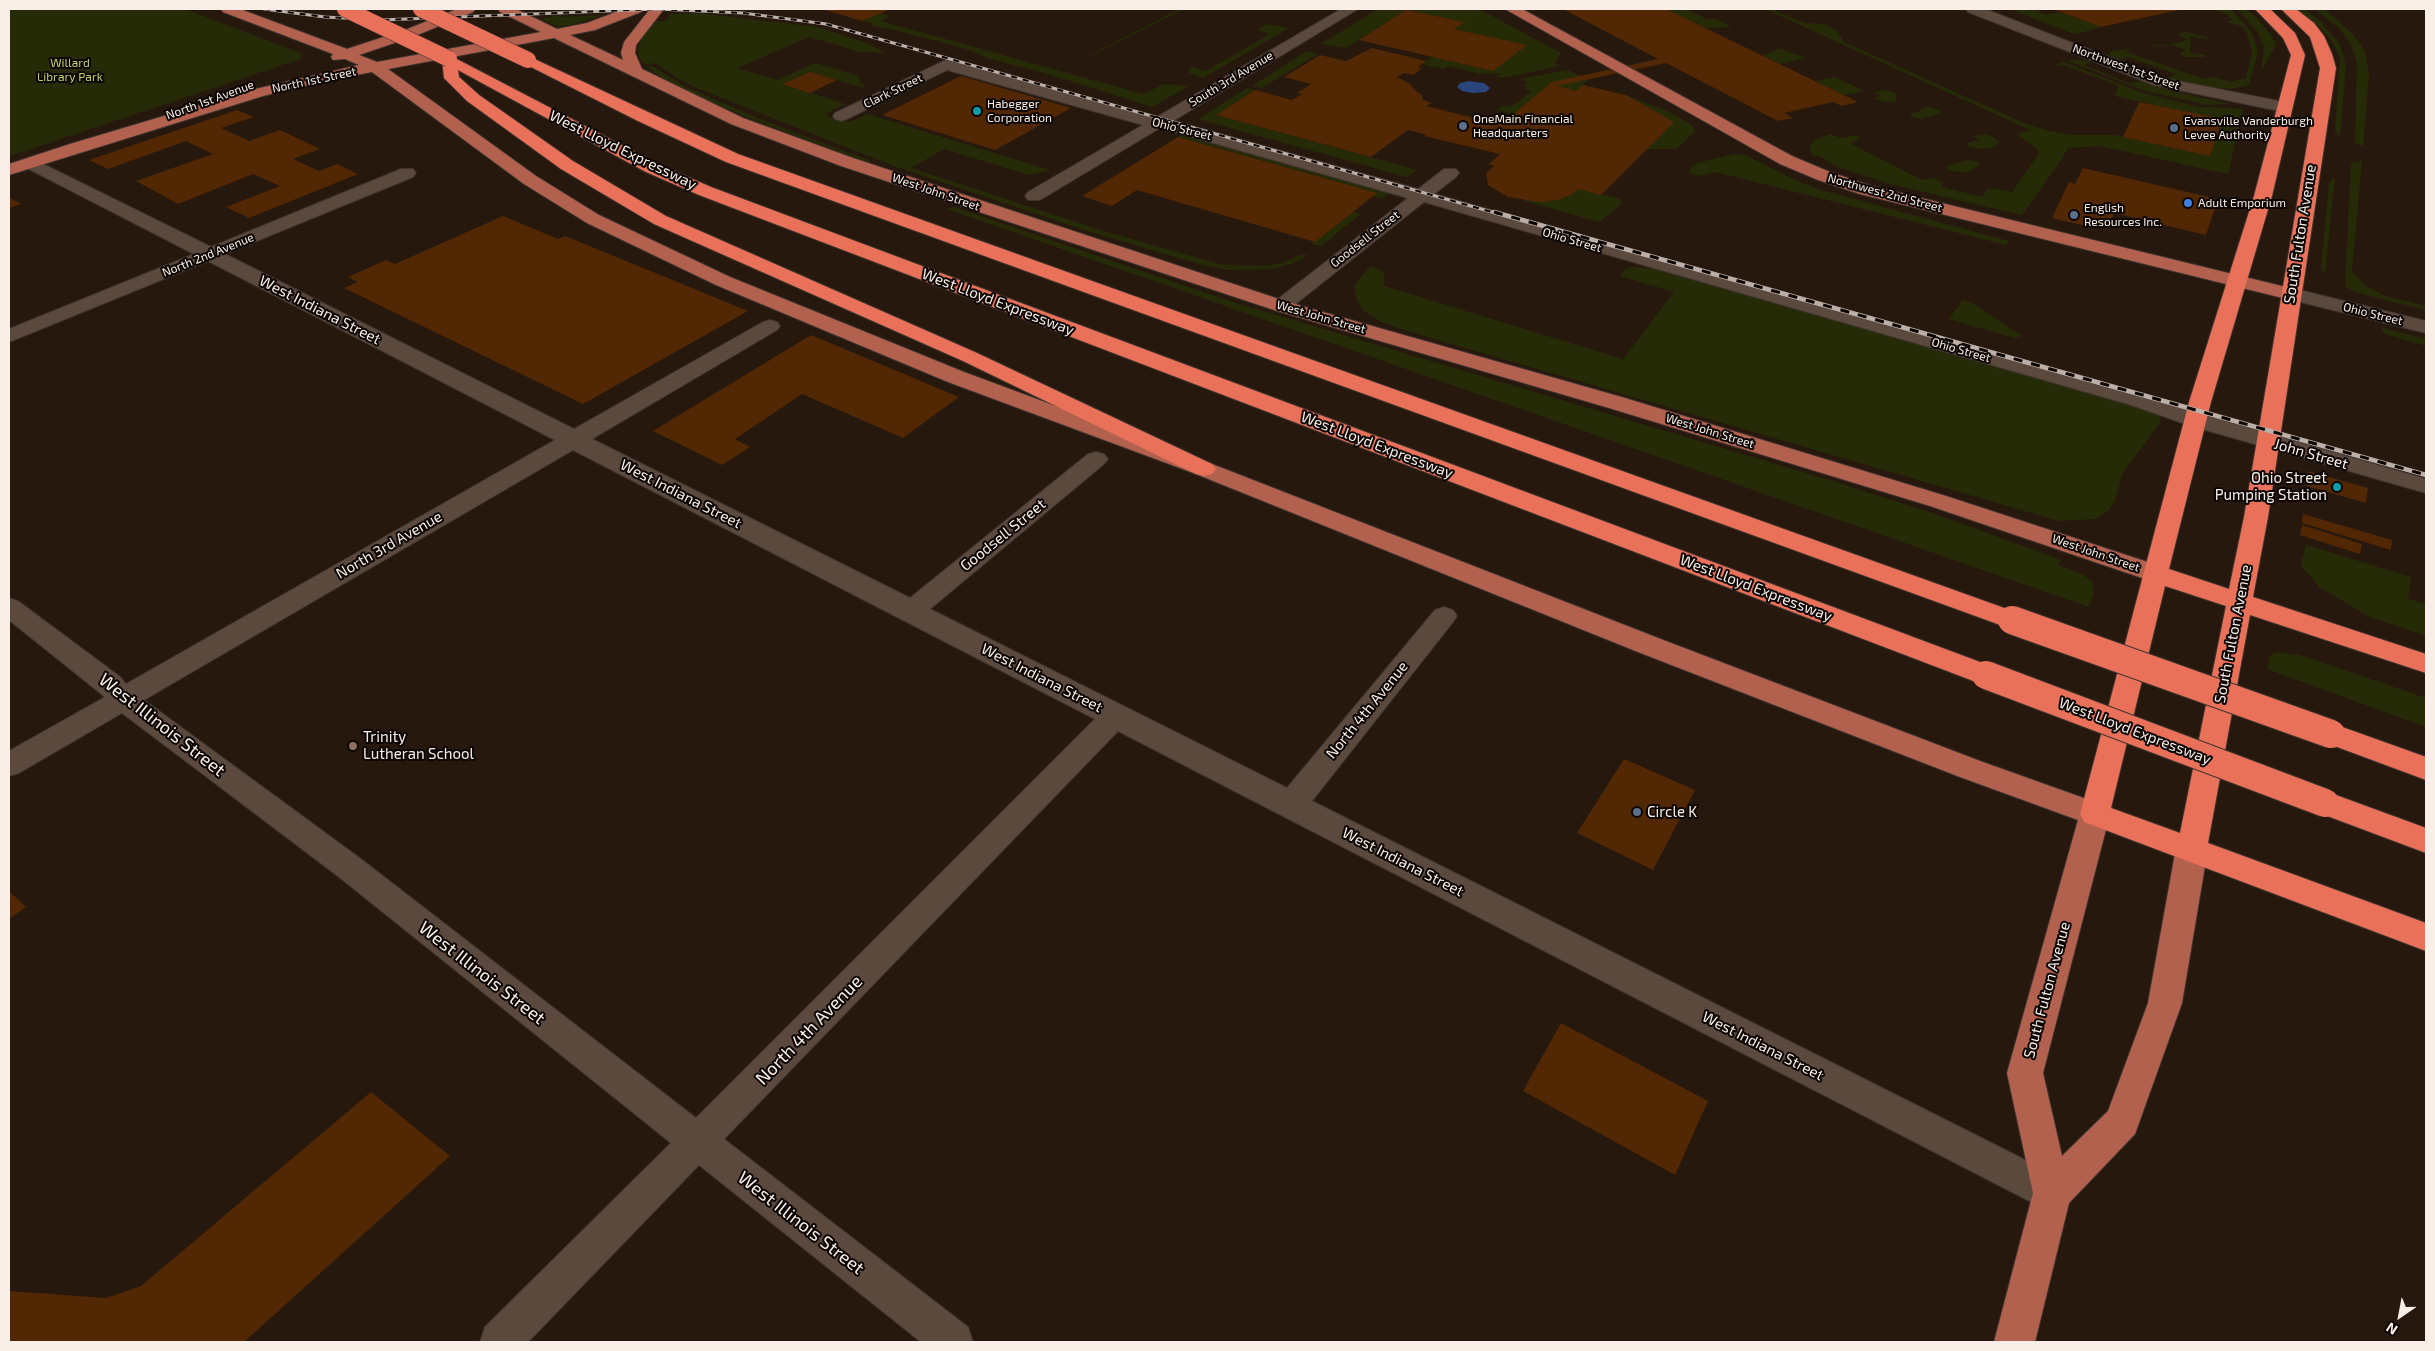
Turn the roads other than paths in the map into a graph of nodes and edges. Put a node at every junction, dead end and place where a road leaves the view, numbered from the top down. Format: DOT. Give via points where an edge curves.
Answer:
graph roads {
  1 [pos="228,9"];
  2 [pos="345,9"];
  3 [pos="421,9"];
  4 [pos="468,9"];
  5 [pos="505,9"];
  6 [pos="636,9"];
  7 [pos="657,9"];
  8 [pos="1346,9"];
  9 [pos="1512,9"];
  10 [pos="1973,9"];
  11 [pos="2262,9"];
  12 [pos="2288,9"];
  13 [pos="558,34"];
  14 [pos="347,54"];
  15 [pos="449,59"];
  16 [pos="946,66"];
  17 [pos="375,67"];
  18 [pos="636,74"];
  19 [pos="2284,107"];
  20 [pos="841,116"];
  21 [pos="1164,119"];
  22 [pos="76,148"];
  23 [pos="20,167"];
  24 [pos="407,173"];
  25 [pos="1450,173"];
  26 [pos="1426,191"];
  27 [pos="1034,196"];
  28 [pos="210,254"];
  29 [pos="2237,281"];
  30 [pos="2291,294"];
  31 [pos="1281,306"];
  32 [pos="770,326"];
  33 [pos="2426,327"];
  34 [pos="9,336"];
  35 [pos="2198,411"];
  36 [pos="2269,432"];
  37 [pos="574,440"];
  38 [pos="1096,459"];
  39 [pos="1204,469"];
  40 [pos="2426,486"];
  41 [pos="2157,574"];
  42 [pos="2240,602"];
  43 [pos="9,607"];
  44 [pos="911,611"];
  45 [pos="1444,616"];
  46 [pos="2426,664"];
  47 [pos="123,699"];
  48 [pos="1116,716"];
  49 [pos="9,765"];
  50 [pos="2426,769"];
  51 [pos="1291,805"];
  52 [pos="2095,814"];
  53 [pos="2426,841"];
  54 [pos="2192,848"];
  55 [pos="2426,937"];
  56 [pos="699,1142"];
  57 [pos="2052,1193"];
  58 [pos="500,1342"];
  59 [pos="953,1342"];
  60 [pos="2015,1342"];
  1 -- 14 [label="main road"];
  2 -- 15 [label="highway, West Lloyd Expressway, bridge"];
  3 -- 50 [label="highway, bridge" via="740,161"];
  4 -- 14 [label="main road, North 1st Avenue"];
  5 -- 13 [label="main road, West John Street"];
  6 -- 13 [label="main road, North 1st Street" via="590,27"];
  7 -- 18 [label="main road" via="629,45 628,53"];
  8 -- 21 [label="street, South 3rd Avenue"];
  9 -- 29 [label="main road, Northwest 2nd Street" via="1786,160 1824,176 1866,190"];
  10 -- 19 [label="street, Northwest 1st Street" via="2159,82"];
  11 -- 19 [label="highway, South Fulton Avenue" via="2290,36 2298,55"];
  12 -- 30 [label="highway, South Fulton Avenue" via="2309,26 2321,44 2328,68"];
  13 -- 17 [label="main road, North 1st Street"];
  13 -- 18 [label="main road, West John Street"];
  14 -- 17 [label="main road"];
  14 -- 22 [label="main road, North 1st Avenue"];
  15 -- 39 [label="highway" via="452,78 473,98 568,165 660,220 970,357"];
  15 -- 53 [label="highway, West Lloyd Expressway, bridge" via="652,168 705,190"];
  16 -- 20 [label="street, Clark Street"];
  16 -- 21 [label="street, Ohio Street" via="1136,119"];
  17 -- 22 [label="main road, North 1st Street" via="257,93"];
  17 -- 39 [label="main road" via="530,180 593,219 652,248 723,281 956,377"];
  18 -- 31 [label="main road, West John Street" via="737,121 822,153"];
  19 -- 29 [label="highway, South Fulton Avenue" via="2263,196"];
  21 -- 26 [label="street, Ohio Street"];
  21 -- 27 [label="street, South 3rd Avenue"];
  22 -- 23 [label="main road, North 1st Avenue"];
  23 -- 28 [label="street, West Indiana Street"];
  24 -- 28 [label="street, North 2nd Avenue"];
  25 -- 26 [label="street, Goodsell Street"];
  26 -- 31 [label="street, Goodsell Street"];
  26 -- 35 [label="street, Ohio Street"];
  28 -- 34 [label="street, North 2nd Avenue"];
  28 -- 37 [label="street, West Indiana Street"];
  29 -- 30 [label="main road, Northwest 2nd Street"];
  29 -- 35 [label="highway, South Fulton Avenue"];
  30 -- 33 [label="street, Ohio Street"];
  30 -- 36 [label="highway, South Fulton Avenue"];
  31 -- 41 [label="main road, West John Street" via="1617,403 1938,501"];
  32 -- 37 [label="street, North 3rd Avenue"];
  35 -- 36 [label="street, John Street"];
  35 -- 41 [label="highway, South Fulton Avenue"];
  36 -- 40 [label="street, John Street"];
  36 -- 42 [label="highway, South Fulton Avenue"];
  37 -- 44 [label="street, West Indiana Street"];
  37 -- 47 [label="street, North 3rd Avenue"];
  38 -- 44 [label="street, Goodsell Street"];
  39 -- 52 [label="main road" via="1648,645"];
  41 -- 42 [label="highway"];
  41 -- 52 [label="highway, South Fulton Avenue"];
  42 -- 46 [label="highway"];
  42 -- 54 [label="highway, South Fulton Avenue"];
  43 -- 47 [label="street, West Illinois Street" via="109,683"];
  44 -- 48 [label="street, West Indiana Street"];
  45 -- 51 [label="street, North 4th Avenue"];
  47 -- 49 [label="street, North 3rd Avenue"];
  47 -- 56 [label="street, West Illinois Street" via="350,868"];
  48 -- 51 [label="street, West Indiana Street"];
  48 -- 56 [label="street, North 4th Avenue"];
  51 -- 57 [label="street, West Indiana Street"];
  52 -- 54 [label="highway"];
  52 -- 57 [label="main road, South Fulton Avenue" via="2024,1073"];
  54 -- 55 [label="highway"];
  54 -- 57 [label="main road, South Fulton Avenue" via="2165,1003 2122,1122"];
  56 -- 58 [label="street, North 4th Avenue"];
  56 -- 59 [label="street, West Illinois Street"];
  57 -- 60 [label="main road"];
}
